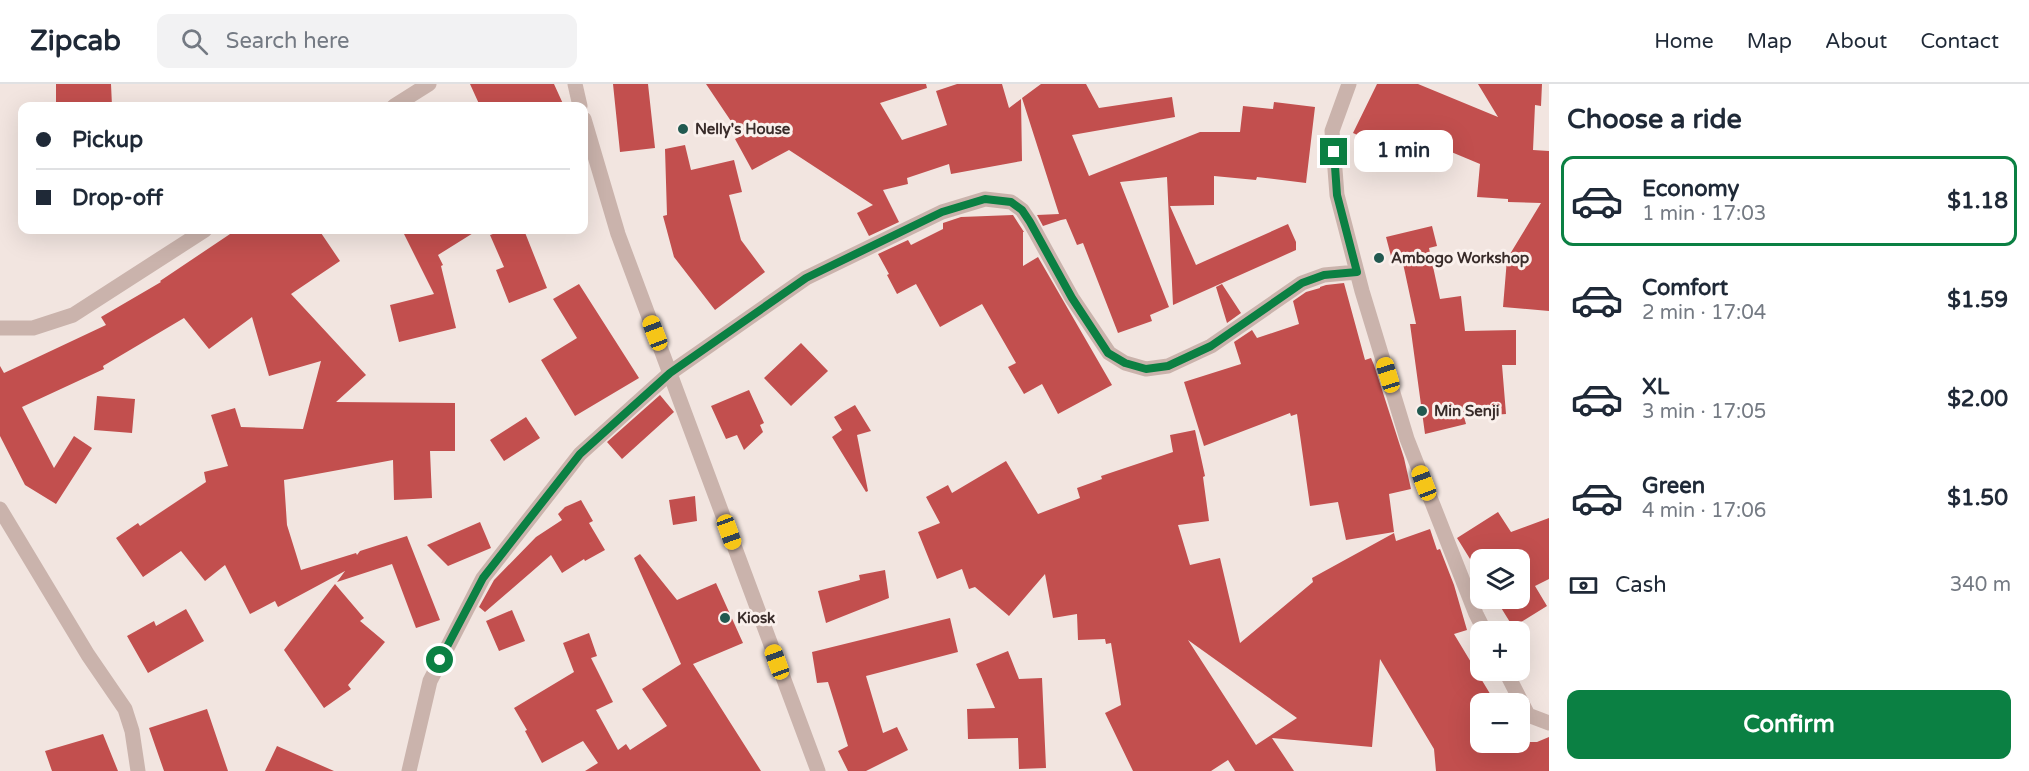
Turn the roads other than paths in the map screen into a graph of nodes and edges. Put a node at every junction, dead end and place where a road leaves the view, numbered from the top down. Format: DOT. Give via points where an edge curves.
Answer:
graph roads {
  1 [pos="429,84"];
  2 [pos="575,84"];
  3 [pos="1349,84"];
  4 [pos="400,102"];
  5 [pos="579,102"];
  6 [pos="588,133"];
  7 [pos="199,234"];
  8 [pos="1357,272"];
  9 [pos="0,328"];
  10 [pos="670,373"];
  11 [pos="0,509"];
  12 [pos="1480,621"];
  13 [pos="1511,681"];
  14 [pos="1549,723"];
  15 [pos="138,771"];
  16 [pos="409,771"];
  17 [pos="818,771"];
  1 -- 4 [label="street"];
  2 -- 5 [label="street"];
  3 -- 8 [label="street" via="1332,130 1337,195"];
  6 -- 10 [label="street" via="618,234"];
  7 -- 9 [label="street" via="73,315 33,328"];
  8 -- 10 [label="street" via="1324,275 1302,283 1211,346 1168,366 1146,369 1108,353 1022,210 1011,202 985,199 942,212 806,278"];
  8 -- 12 [label="street" via="1407,439"];
  10 -- 16 [label="street" via="580,454 483,578 430,681"];
  10 -- 17 [label="street"];
  11 -- 15 [label="street" via="125,709"];
  13 -- 14 [label="street" via="1528,715"];
}
